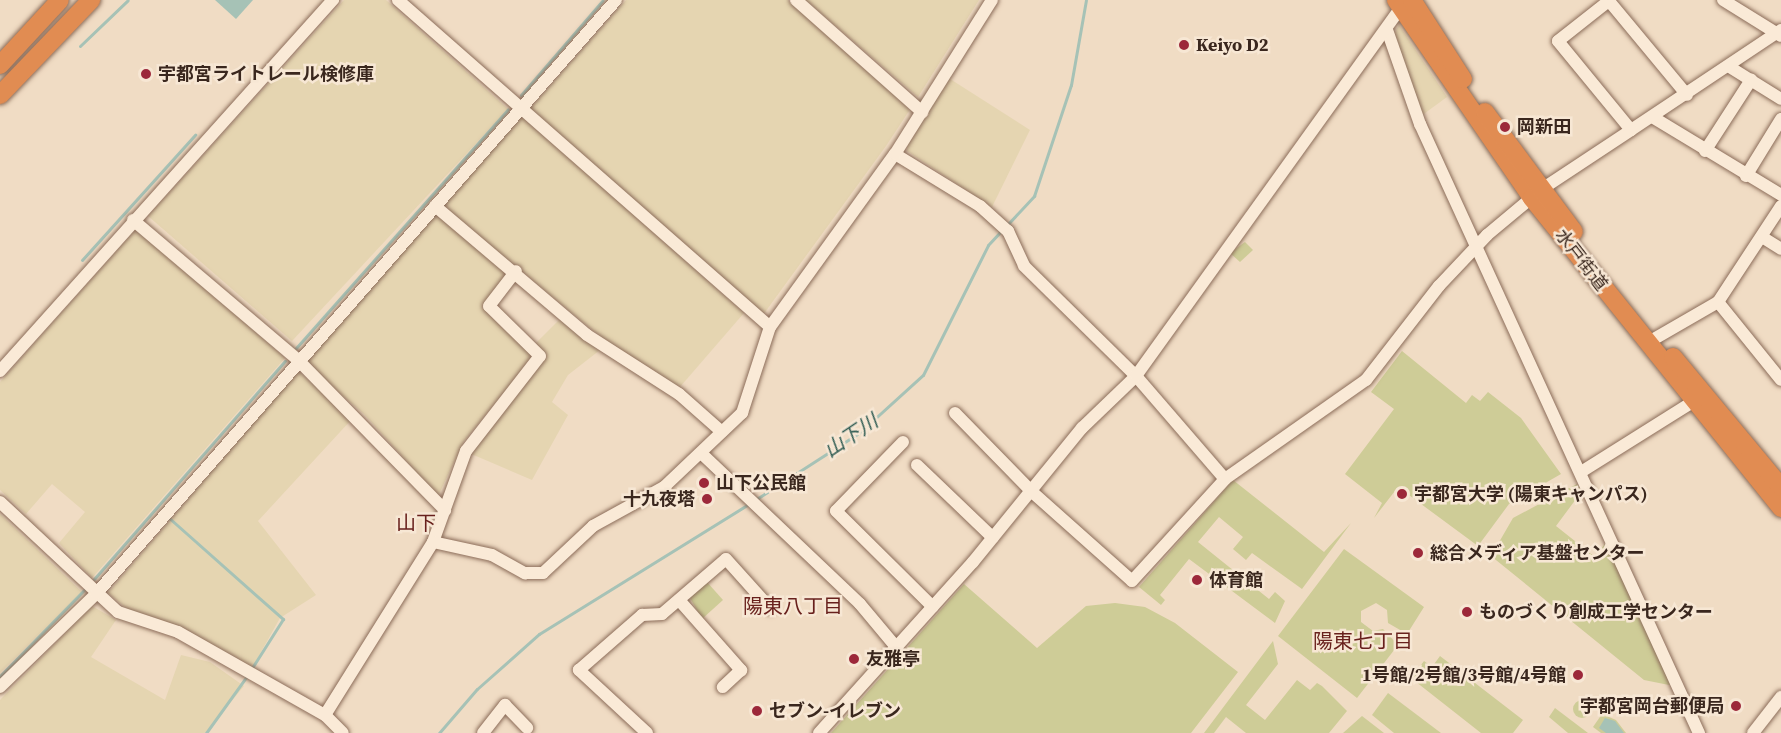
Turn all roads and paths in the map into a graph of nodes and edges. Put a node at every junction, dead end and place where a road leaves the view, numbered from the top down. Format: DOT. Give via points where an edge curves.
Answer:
graph roads {
  1 [pos="60,0"];
  2 [pos="91,0"];
  3 [pos="333,0"];
  4 [pos="398,0"];
  5 [pos="616,0"];
  6 [pos="796,0"];
  7 [pos="992,0"];
  8 [pos="1610,0"];
  9 [pos="1723,0"];
  10 [pos="1404,2"];
  11 [pos="1387,30"];
  12 [pos="1780,33"];
  13 [pos="0,65"];
  14 [pos="1728,66"];
  15 [pos="1751,80"];
  16 [pos="0,95"];
  17 [pos="1687,95"];
  18 [pos="1781,99"];
  19 [pos="522,108"];
  20 [pos="922,112"];
  21 [pos="1654,118"];
  22 [pos="1781,119"];
  23 [pos="1631,130"];
  24 [pos="1705,151"];
  25 [pos="895,154"];
  26 [pos="1746,176"];
  27 [pos="1537,193"];
  28 [pos="1781,195"];
  29 [pos="435,206"];
  30 [pos="1781,206"];
  31 [pos="133,220"];
  32 [pos="1762,237"];
  33 [pos="1477,245"];
  34 [pos="1781,249"];
  35 [pos="516,272"];
  36 [pos="1718,302"];
  37 [pos="770,327"];
  38 [pos="1653,341"];
  39 [pos="299,361"];
  40 [pos="0,371"];
  41 [pos="1136,376"];
  42 [pos="1781,380"];
  43 [pos="1699,398"];
  44 [pos="955,413"];
  45 [pos="722,432"];
  46 [pos="903,442"];
  47 [pos="700,453"];
  48 [pos="917,465"];
  49 [pos="1581,472"];
  50 [pos="1225,479"];
  51 [pos="1781,487"];
  52 [pos="1031,491"];
  53 [pos="0,502"];
  54 [pos="1781,508"];
  55 [pos="445,510"];
  56 [pos="993,538"];
  57 [pos="433,542"];
  58 [pos="99,596"];
  59 [pos="679,600"];
  60 [pos="933,607"];
  61 [pos="770,608"];
  62 [pos="896,648"];
  63 [pos="0,687"];
  64 [pos="723,687"];
  65 [pos="1781,697"];
  66 [pos="325,715"];
  67 [pos="527,728"];
  68 [pos="343,733"];
  69 [pos="483,733"];
  70 [pos="647,733"];
  71 [pos="819,733"];
  72 [pos="1699,733"];
  73 [pos="1753,733"];
  1 -- 13 [label="highway"];
  2 -- 16 [label="highway"];
  3 -- 31 [label="street"];
  4 -- 19 [label="street"];
  5 -- 19 [label="street"];
  6 -- 20 [label="street"];
  7 -- 20 [label="street"];
  8 -- 17 [label="street"];
  8 -- 23 [label="street" via="1558,41"];
  9 -- 12 [label="street"];
  10 -- 11 [label="street"];
  10 -- 27 [label="highway, 水戸街道"];
  11 -- 33 [label="street" via="1420,124"];
  11 -- 41 [label="street"];
  12 -- 14 [label="street"];
  14 -- 15 [label="street"];
  14 -- 17 [label="street"];
  15 -- 18 [label="street"];
  15 -- 24 [label="street"];
  17 -- 21 [label="street"];
  19 -- 29 [label="street"];
  19 -- 37 [label="street"];
  20 -- 25 [label="street"];
  21 -- 23 [label="street"];
  21 -- 24 [label="street"];
  22 -- 26 [label="street"];
  23 -- 27 [label="street"];
  24 -- 26 [label="street"];
  25 -- 37 [label="street"];
  25 -- 41 [label="street" via="986,211 1008,231 1024,266"];
  26 -- 28 [label="street"];
  27 -- 33 [label="street"];
  27 -- 38 [label="highway, 水戸街道"];
  29 -- 35 [label="street"];
  29 -- 39 [label="street"];
  30 -- 32 [label="street"];
  31 -- 39 [label="street"];
  31 -- 40 [label="street"];
  32 -- 34 [label="street"];
  32 -- 36 [label="street"];
  33 -- 49 [label="street"];
  33 -- 50 [label="street" via="1366,380"];
  35 -- 45 [label="street" via="587,334 679,394"];
  35 -- 55 [label="street" via="489,306 540,356 466,451"];
  36 -- 38 [label="street"];
  36 -- 42 [label="street"];
  37 -- 45 [label="street" via="742,413"];
  38 -- 43 [label="highway, 水戸街道"];
  39 -- 55 [label="street"];
  39 -- 58 [label="street"];
  41 -- 50 [label="street"];
  41 -- 52 [label="street" via="1082,428"];
  43 -- 49 [label="street"];
  43 -- 51 [label="highway, 水戸街道"];
  43 -- 54 [label="highway, 水戸街道"];
  44 -- 52 [label="street"];
  45 -- 47 [label="street"];
  46 -- 60 [label="street" via="836,511"];
  47 -- 57 [label="street" via="664,487 593,526 543,573 525,573 492,555"];
  47 -- 62 [label="street" via="860,604"];
  48 -- 56 [label="street"];
  49 -- 72 [label="street"];
  50 -- 52 [label="street" via="1132,581"];
  52 -- 56 [label="street"];
  53 -- 58 [label="street"];
  55 -- 57 [label="street"];
  56 -- 60 [label="street"];
  57 -- 66 [label="street"];
  58 -- 63 [label="street"];
  58 -- 66 [label="street" via="130,620 178,632"];
  59 -- 61 [label="street" via="726,559"];
  59 -- 64 [label="street" via="741,670"];
  59 -- 70 [label="street" via="662,614 642,615 579,670"];
  60 -- 62 [label="street"];
  62 -- 71 [label="street"];
  65 -- 73 [label="street"];
  66 -- 68 [label="street"];
  67 -- 69 [label="street" via="505,705"];
}
